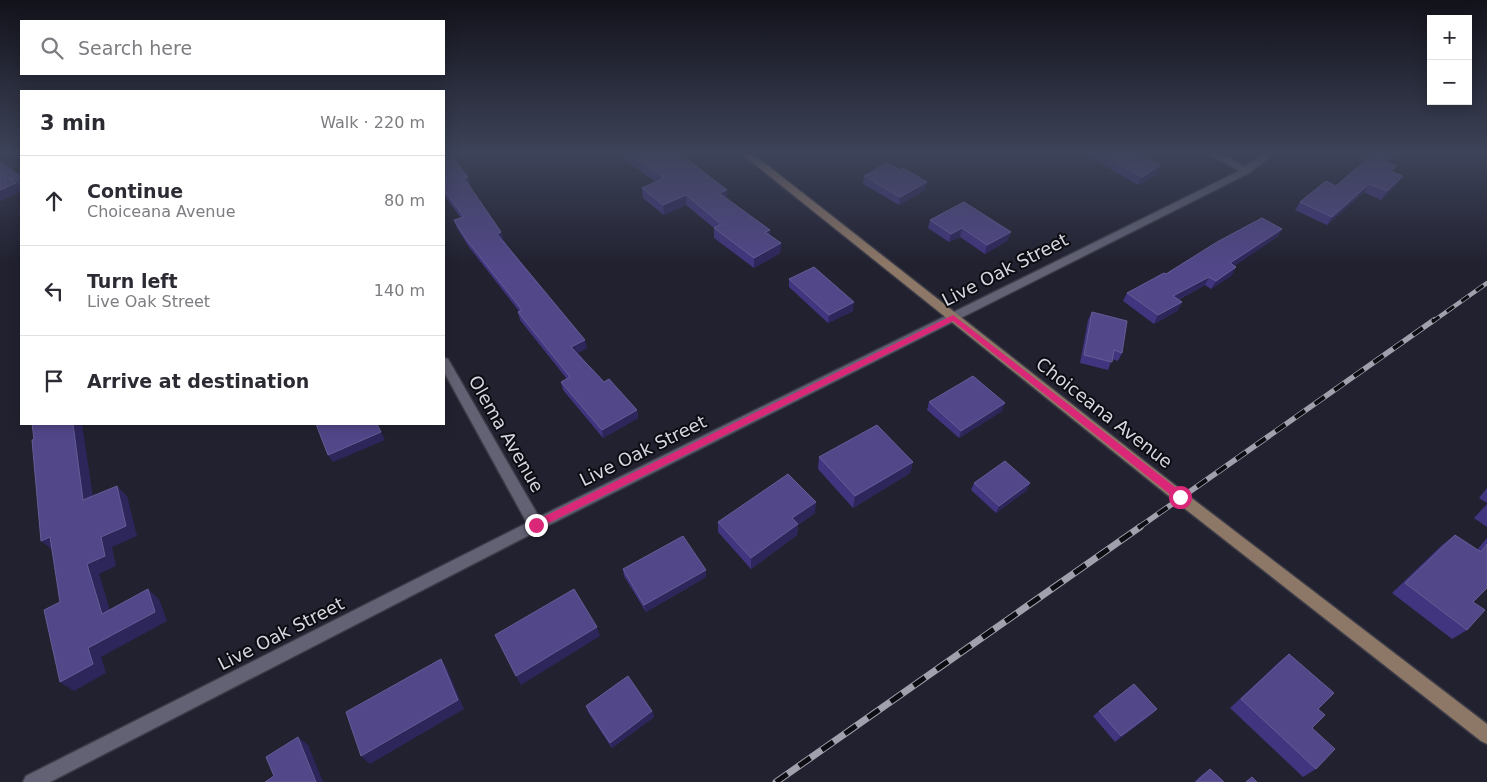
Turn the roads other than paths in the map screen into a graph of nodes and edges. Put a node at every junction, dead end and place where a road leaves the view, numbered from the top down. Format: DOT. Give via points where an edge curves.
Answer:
graph roads {
  1 [pos="793,190"];
  2 [pos="1205,190"];
  3 [pos="953,318"];
  4 [pos="445,364"];
  5 [pos="536,525"];
  6 [pos="1487,735"];
  7 [pos="32,782"];
  1 -- 3 [label="street, Choiceana Avenue"];
  2 -- 3 [label="street, Live Oak Street"];
  3 -- 5 [label="street, Live Oak Street"];
  3 -- 6 [label="street, Choiceana Avenue"];
  4 -- 5 [label="street, Olema Avenue"];
  5 -- 7 [label="street, Live Oak Street"];
}
